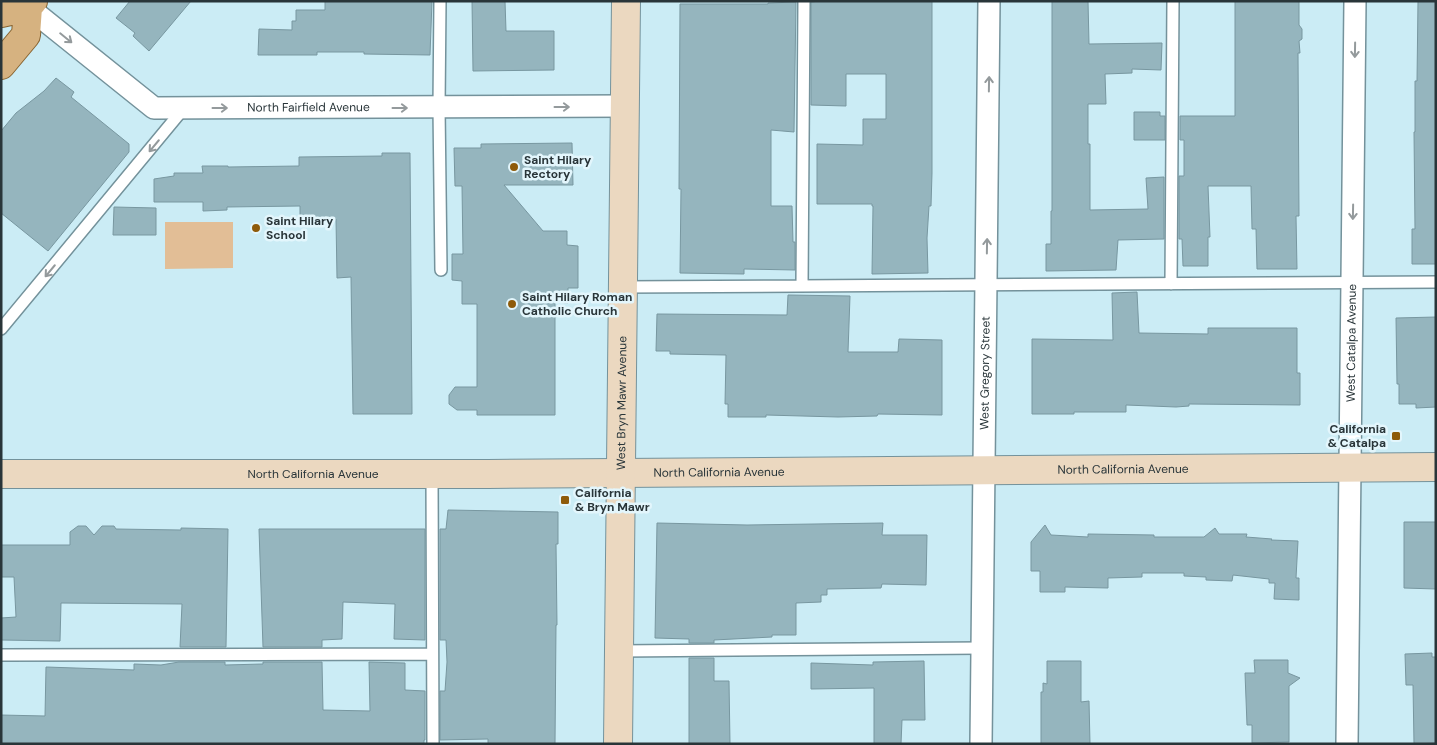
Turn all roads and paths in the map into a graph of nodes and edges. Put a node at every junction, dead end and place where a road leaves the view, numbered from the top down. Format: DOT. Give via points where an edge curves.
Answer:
graph roads {
  1 [pos="440,1"];
  2 [pos="626,1"];
  3 [pos="804,1"];
  4 [pos="990,1"];
  5 [pos="1173,1"];
  6 [pos="1356,1"];
  7 [pos="31,4"];
  8 [pos="1,13"];
  9 [pos="1,65"];
  10 [pos="625,106"];
  11 [pos="439,107"];
  12 [pos="184,108"];
  13 [pos="441,270"];
  14 [pos="1436,282"];
  15 [pos="1352,283"];
  16 [pos="1171,284"];
  17 [pos="987,285"];
  18 [pos="802,286"];
  19 [pos="623,287"];
  20 [pos="1,329"];
  21 [pos="1350,467"];
  22 [pos="1436,467"];
  23 [pos="985,470"];
  24 [pos="621,473"];
  25 [pos="1,474"];
  26 [pos="432,474"];
  27 [pos="982,648"];
  28 [pos="619,651"];
  29 [pos="432,654"];
  30 [pos="1,655"];
  31 [pos="433,744"];
  32 [pos="618,744"];
  33 [pos="981,744"];
  34 [pos="1347,744"];
  1 -- 11 [label="lane"];
  2 -- 10 [label="main road, West Bryn Mawr Avenue"];
  3 -- 18 [label="lane"];
  17 -- 4 [label="street, West Gregory Street, one-way"];
  5 -- 16 [label="lane"];
  6 -- 15 [label="street, West Catalpa Avenue, one-way"];
  7 -- 8 [label="main road"];
  7 -- 9 [label="main road" via="26,36"];
  7 -- 12 [label="street, North Fairfield Avenue, one-way" via="154,108"];
  11 -- 10 [label="street, North Fairfield Avenue, one-way"];
  10 -- 19 [label="main road, West Bryn Mawr Avenue"];
  12 -- 11 [label="street, North Fairfield Avenue, one-way"];
  11 -- 13 [label="lane"];
  12 -- 20 [label="lane, one-way"];
  14 -- 15 [label="lane"];
  15 -- 16 [label="lane"];
  15 -- 21 [label="street, West Catalpa Avenue"];
  16 -- 17 [label="lane"];
  17 -- 18 [label="lane"];
  17 -- 23 [label="street, West Gregory Street"];
  18 -- 19 [label="lane"];
  19 -- 24 [label="main road, West Bryn Mawr Avenue"];
  21 -- 22 [label="main road, North California Avenue"];
  21 -- 23 [label="main road, North California Avenue"];
  21 -- 34 [label="street, West Catalpa Avenue"];
  23 -- 24 [label="main road, North California Avenue"];
  23 -- 27 [label="street, West Gregory Street"];
  24 -- 26 [label="main road, North California Avenue"];
  24 -- 28 [label="main road, West Bryn Mawr Avenue"];
  25 -- 26 [label="main road, North California Avenue"];
  26 -- 29 [label="lane"];
  27 -- 28 [label="lane"];
  27 -- 33 [label="street, West Gregory Street"];
  28 -- 32 [label="main road, West Bryn Mawr Avenue"];
  29 -- 30 [label="lane"];
  29 -- 31 [label="lane"];
}
